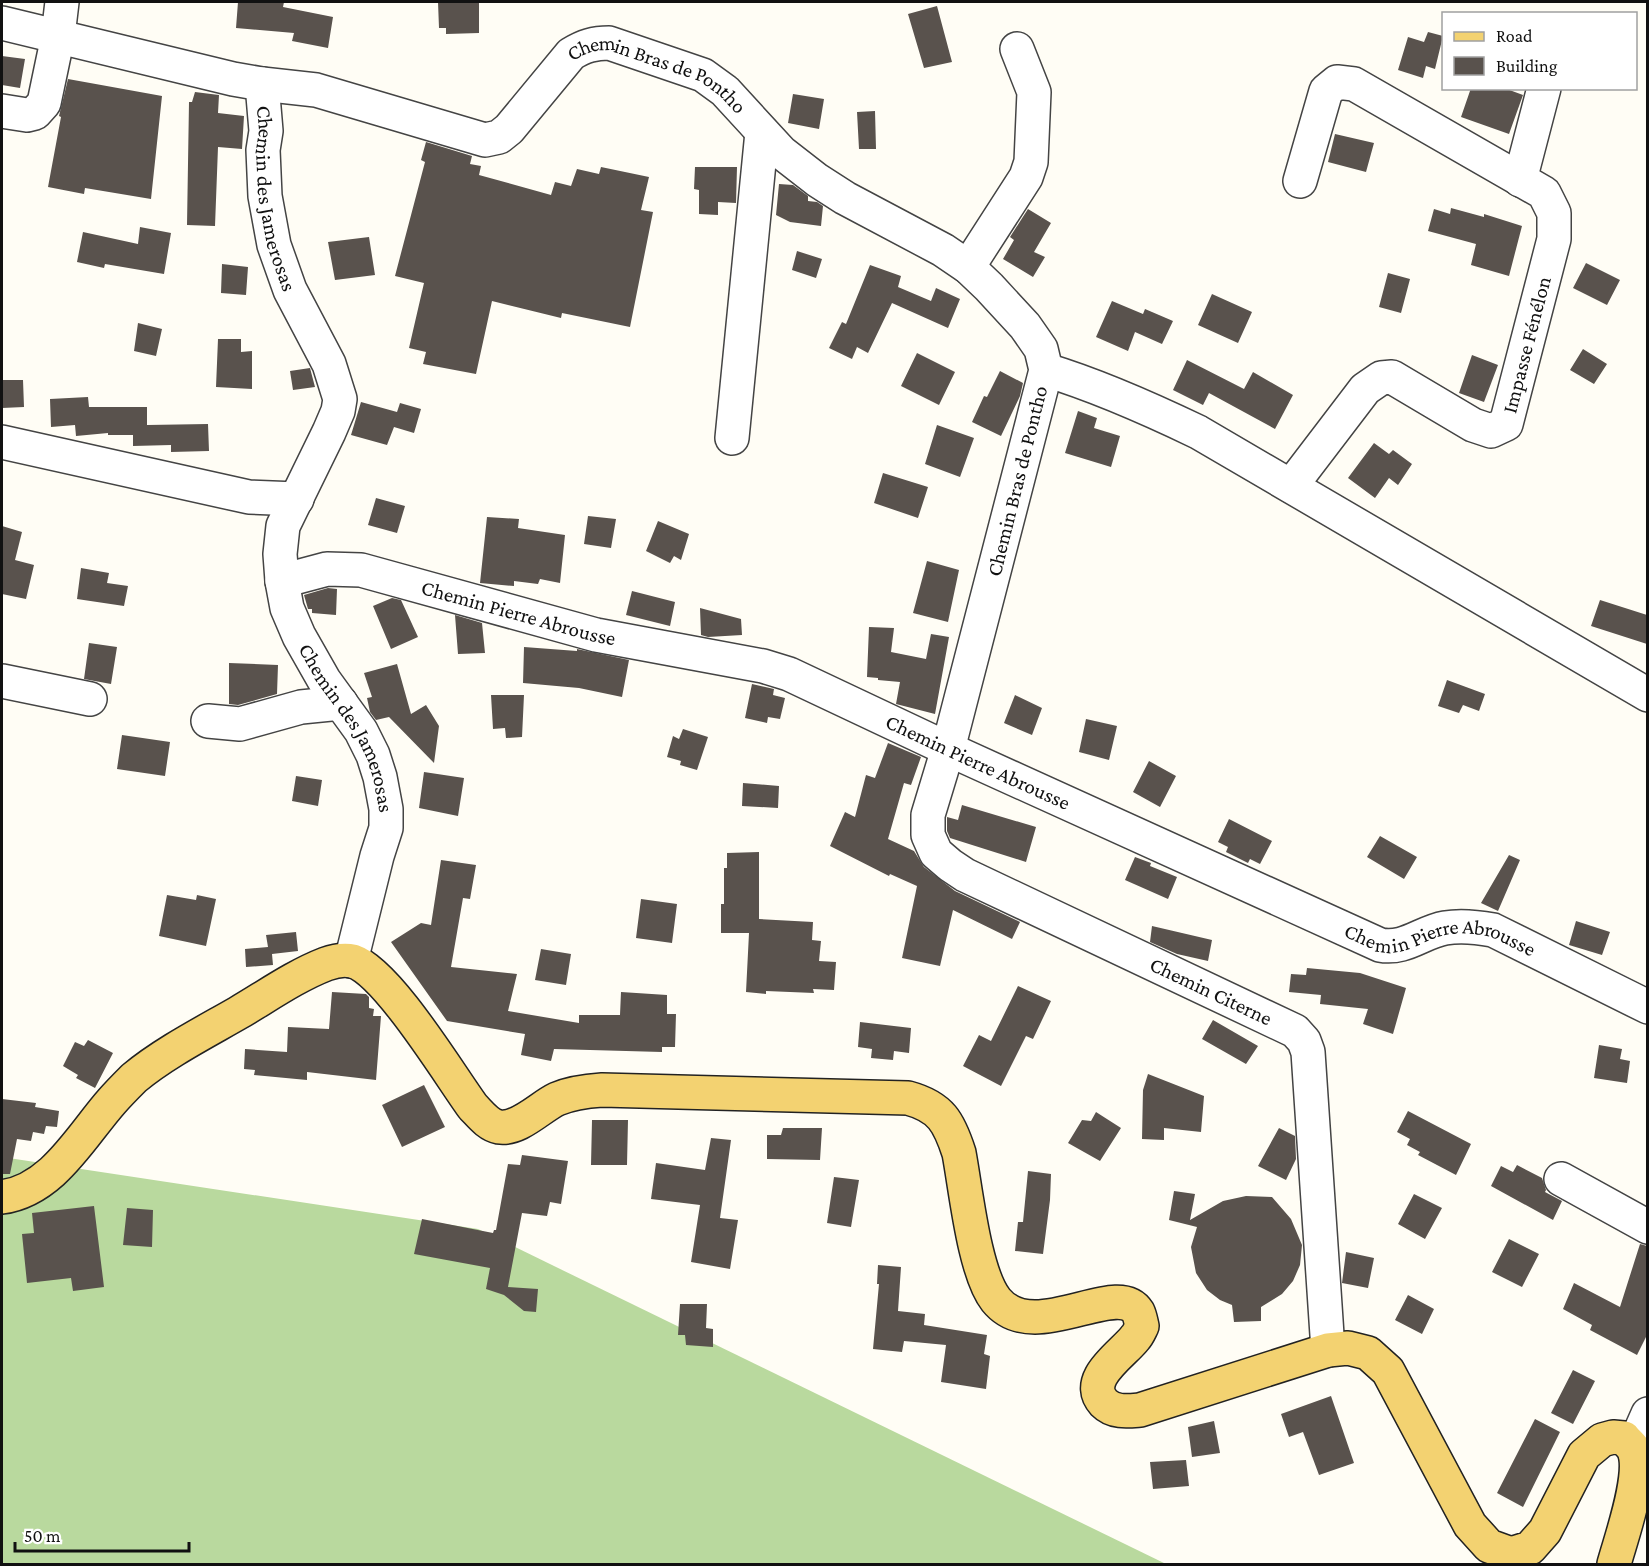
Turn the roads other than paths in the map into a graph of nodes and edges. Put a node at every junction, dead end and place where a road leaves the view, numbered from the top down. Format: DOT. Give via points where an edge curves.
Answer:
graph roads {
  1 [pos="62,2"];
  2 [pos="2,22"];
  3 [pos="58,36"];
  4 [pos="1017,49"];
  5 [pos="262,84"];
  6 [pos="1543,90"];
  7 [pos="2,111"];
  8 [pos="762,132"];
  9 [pos="1520,180"];
  10 [pos="1300,181"];
  11 [pos="968,267"];
  12 [pos="1046,370"];
  13 [pos="732,438"];
  14 [pos="2,442"];
  15 [pos="1291,486"];
  16 [pos="297,499"];
  17 [pos="282,581"];
  18 [pos="2,681"];
  19 [pos="1647,695"];
  20 [pos="90,699"];
  21 [pos="340,703"];
  22 [pos="208,721"];
  23 [pos="948,749"];
  24 [pos="351,961"];
  25 [pos="1647,1007"];
  26 [pos="1561,1179"];
  27 [pos="2,1197"];
  28 [pos="1647,1227"];
  29 [pos="1328,1350"];
  30 [pos="1647,1414"];
  31 [pos="1633,1448"];
  32 [pos="1614,1564"];
  1 -- 3 [label="street"];
  2 -- 3 [label="street, Chemin des Jamerosas"];
  3 -- 5 [label="street, Chemin des Jamerosas"];
  3 -- 7 [label="street" via="44,104 27,115"];
  4 -- 11 [label="street" via="1034,92 1031,162 1026,177"];
  5 -- 8 [label="street, Chemin Bras de Pontho" via="316,90 486,140 509,129 571,54 582,47 609,43 703,75 725,92"];
  5 -- 16 [label="street, Chemin des Jamerosas" via="265,196 274,245 290,290 329,364 340,399 334,421"];
  6 -- 9 [label="street"];
  8 -- 11 [label="street, Chemin Bras de Pontho" via="817,180"];
  8 -- 13 [label="street, Chemin Bras de Pontho"];
  9 -- 10 [label="street, Impasse Fénélon" via="1354,84 1337,82 1326,91"];
  9 -- 15 [label="street, Impasse Fénélon" via="1544,193 1554,213 1554,239 1506,424 1491,431 1473,425 1392,377 1381,378 1365,389"];
  11 -- 12 [label="street, Chemin Bras de Pontho" via="1025,326 1041,349"];
  12 -- 15 [label="street" via="1123,396 1198,432"];
  12 -- 23 [label="street, Chemin Bras de Pontho"];
  14 -- 16 [label="street" via="249,497"];
  15 -- 19 [label="street"];
  16 -- 17 [label="street, Chemin des Jamerosas" via="284,526"];
  17 -- 21 [label="street, Chemin des Jamerosas" via="287,608 299,636"];
  17 -- 23 [label="street, Chemin Pierre Abrousse" via="327,569 362,570 596,635 763,666 814,684"];
  18 -- 20 [label="street"];
  21 -- 22 [label="street" via="301,707 240,724"];
  21 -- 24 [label="street, Chemin des Jamerosas" via="374,755 386,808 386,828"];
  23 -- 25 [label="street, Chemin Pierre Abrousse" via="1380,945 1404,944 1443,928 1493,930"];
  23 -- 29 [label="street, Chemin Citerne" via="928,816 928,835 936,853 950,865 1295,1031 1304,1041 1308,1052"];
  24 -- 27 [label="main road" via="338,960 307,972 143,1072 41,1181"];
  24 -- 29 [label="main road" via="364,967 394,996 473,1107 498,1127 522,1121 558,1099 594,1091 908,1098 926,1103 943,1117 954,1136 979,1262 997,1301 1031,1318 1114,1301 1137,1311 1142,1326 1136,1338 1105,1368 1099,1382 1099,1395 1114,1410 1140,1410"];
  26 -- 28 [label="street"];
  29 -- 31 [label="main road" via="1348,1348 1368,1353 1388,1371 1470,1525 1490,1546 1511,1554 1530,1548 1545,1531 1584,1455 1602,1440 1613,1437 1624,1438"];
  30 -- 31 [label="street"];
  31 -- 32 [label="main road" via="1635,1487"];
}
